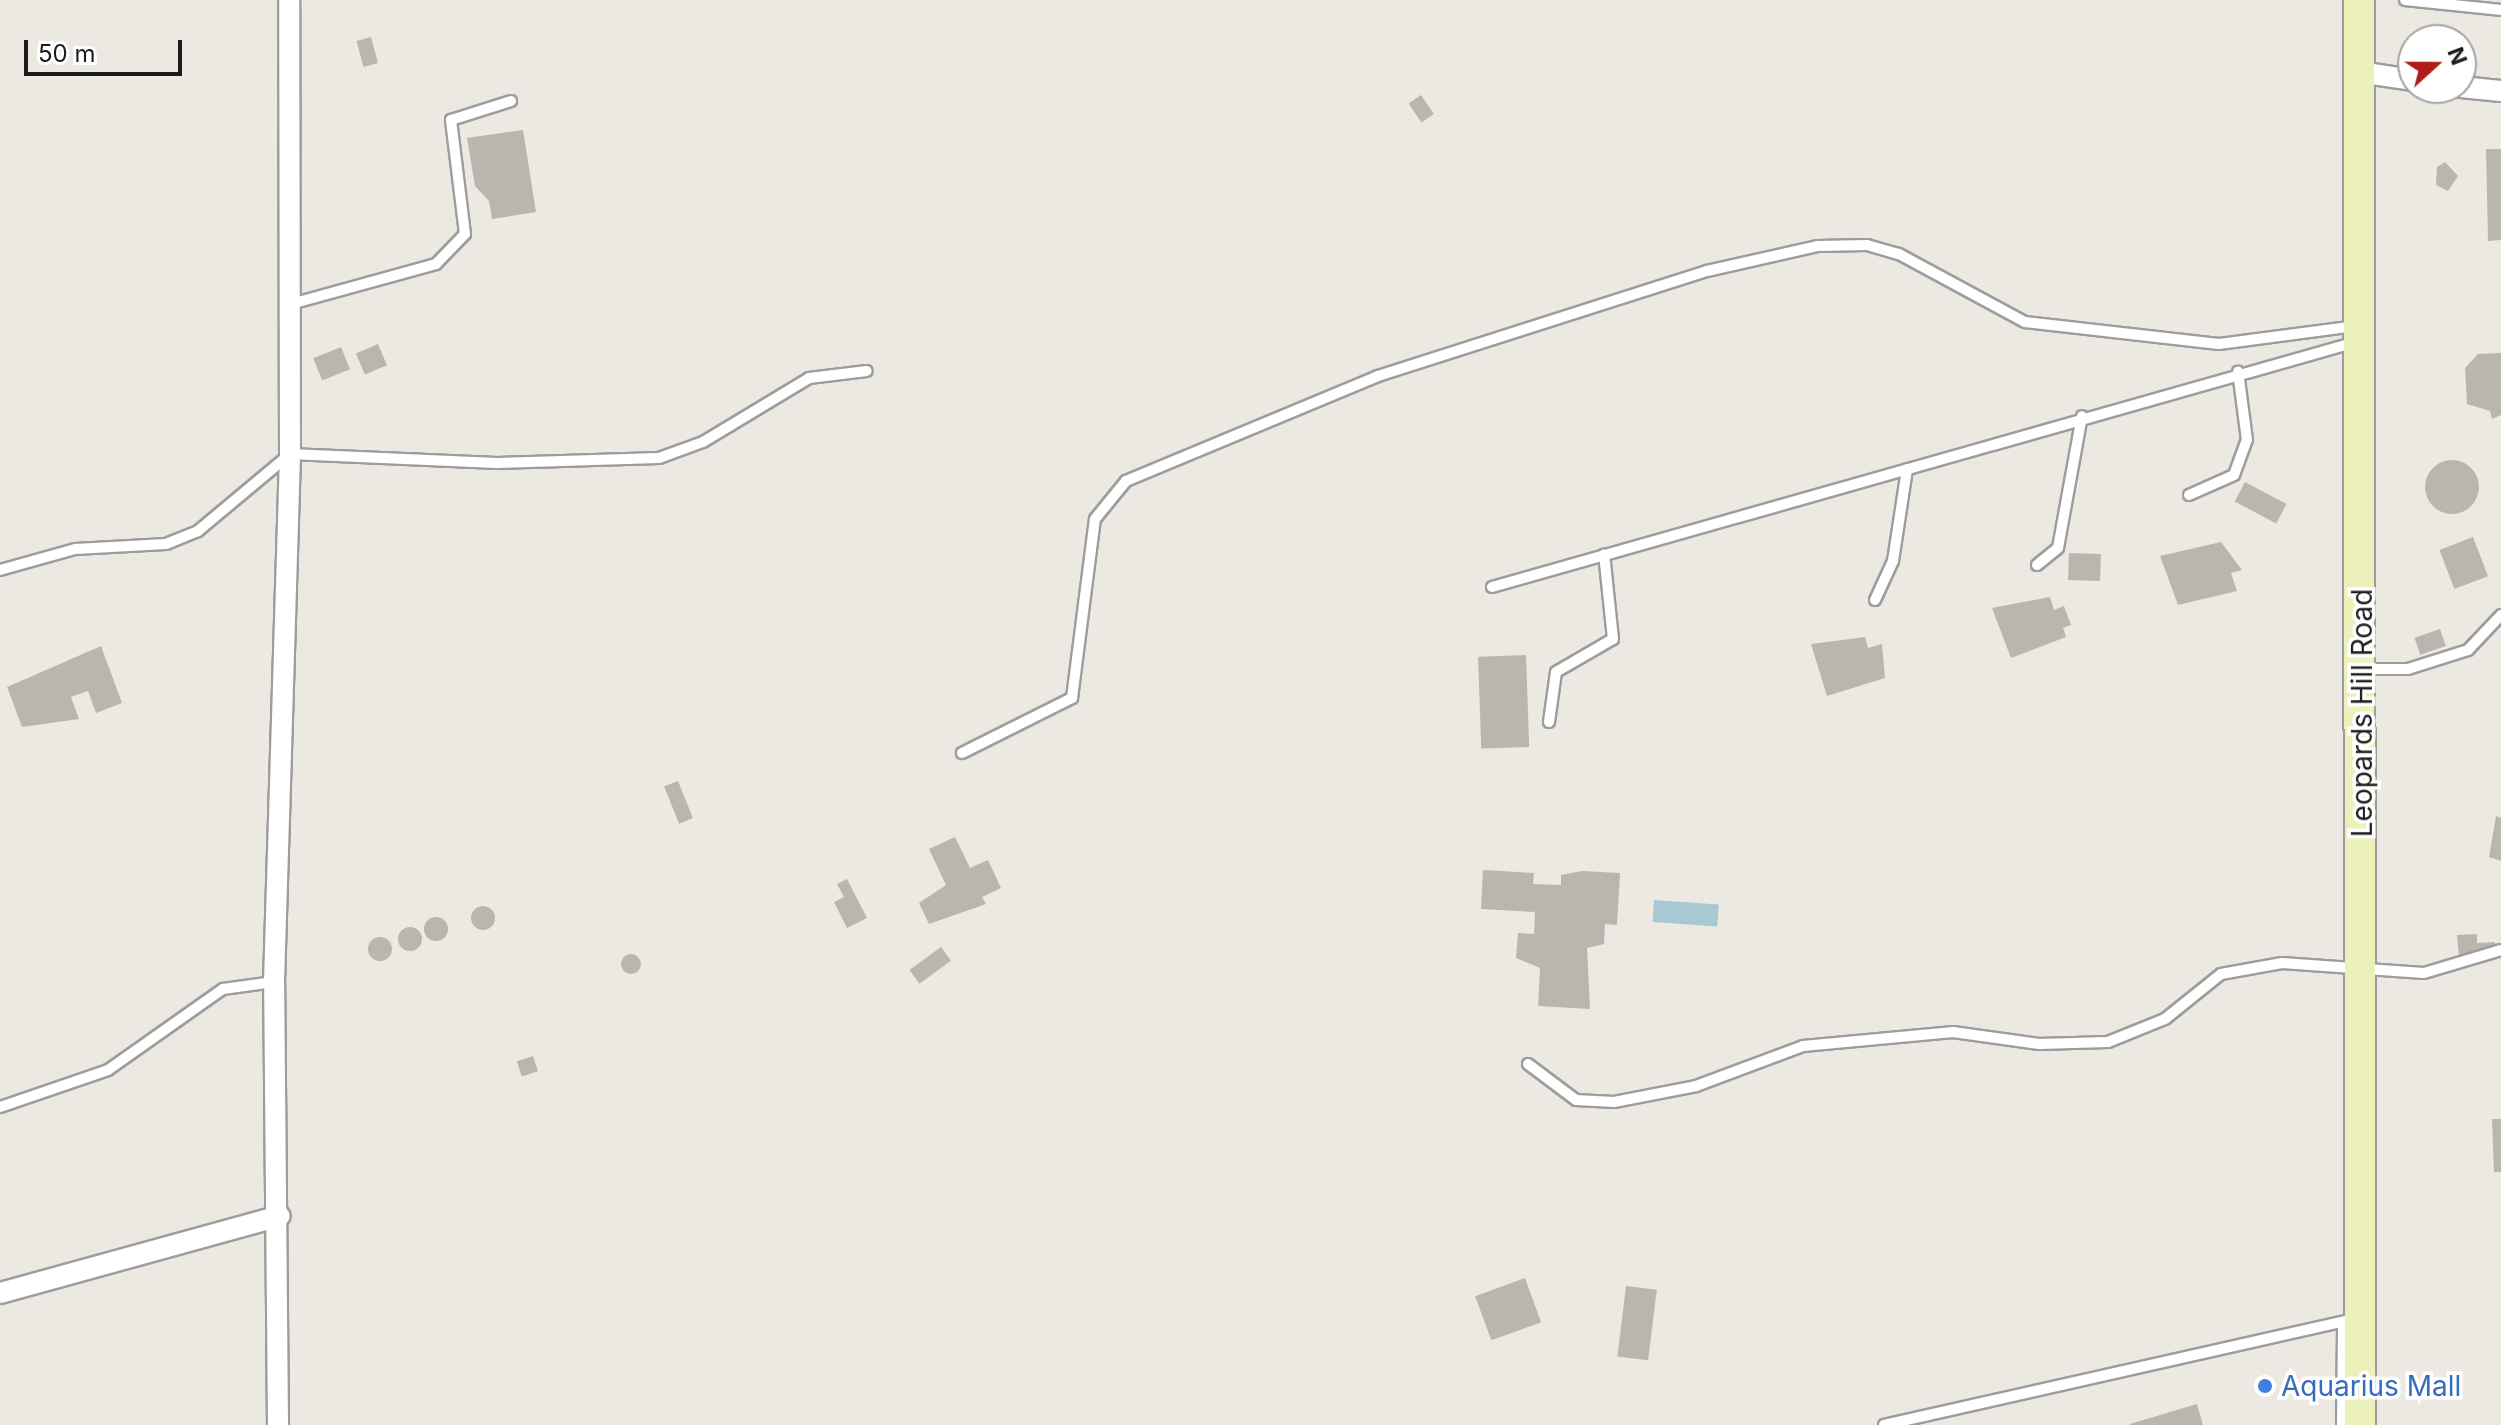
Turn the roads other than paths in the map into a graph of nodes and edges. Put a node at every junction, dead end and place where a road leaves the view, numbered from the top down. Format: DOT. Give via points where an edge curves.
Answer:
graph roads {
  1 [pos="289,0"];
  2 [pos="2359,0"];
  3 [pos="2405,0"];
  4 [pos="2501,10"];
  5 [pos="2359,72"];
  6 [pos="2397,78"];
  7 [pos="2477,89"];
  8 [pos="2501,91"];
  9 [pos="511,101"];
  10 [pos="291,304"];
  11 [pos="2361,332"];
  12 [pos="867,371"];
  13 [pos="2238,372"];
  14 [pos="2082,416"];
  15 [pos="290,454"];
  16 [pos="1907,469"];
  17 [pos="2189,495"];
  18 [pos="1604,554"];
  19 [pos="2037,565"];
  20 [pos="0,570"];
  21 [pos="1492,587"];
  22 [pos="1875,600"];
  23 [pos="2501,615"];
  24 [pos="2362,669"];
  25 [pos="1549,722"];
  26 [pos="962,753"];
  27 [pos="2501,950"];
  28 [pos="2362,968"];
  29 [pos="274,982"];
  30 [pos="1528,1064"];
  31 [pos="0,1107"];
  32 [pos="280,1216"];
  33 [pos="0,1293"];
  34 [pos="2351,1320"];
  35 [pos="273,1422"];
  36 [pos="1884,1425"];
  37 [pos="2342,1425"];
  38 [pos="2360,1425"];
  1 -- 10 [label="street"];
  2 -- 5 [label="main road, Leopards Hill Road"];
  3 -- 4 [label="lane"];
  5 -- 6 [label="street"];
  5 -- 11 [label="main road, Leopards Hill Road"];
  7 -- 8 [label="street"];
  9 -- 10 [label="lane" via="451,120 465,234 436,264"];
  10 -- 15 [label="street"];
  11 -- 13 [label="lane"];
  11 -- 24 [label="main road, Leopards Hill Road"];
  11 -- 26 [label="lane" via="2219,344 2025,322 1899,254 1867,245 1818,246 1707,271 1378,376 1126,481 1095,519 1072,698"];
  12 -- 15 [label="lane" via="809,378 703,442 659,458 497,463"];
  13 -- 14 [label="lane"];
  13 -- 17 [label="lane" via="2247,440 2234,475"];
  14 -- 16 [label="lane"];
  14 -- 19 [label="lane" via="2058,548"];
  15 -- 20 [label="lane" via="198,531 166,544 75,549"];
  15 -- 29 [label="street"];
  16 -- 18 [label="lane"];
  16 -- 22 [label="lane" via="1893,561"];
  18 -- 21 [label="lane"];
  18 -- 25 [label="lane" via="1613,639 1556,672"];
  23 -- 24 [label="lane" via="2468,650 2408,669"];
  24 -- 28 [label="main road, Leopards Hill Road"];
  27 -- 28 [label="lane" via="2424,973"];
  28 -- 30 [label="lane" via="2282,963 2221,974 2165,1019 2108,1042 2039,1044 1953,1032 1803,1046 1696,1086 1614,1102 1576,1100"];
  28 -- 34 [label="main road, Leopards Hill Road"];
  29 -- 31 [label="lane" via="223,989 108,1070"];
  29 -- 32 [label="street"];
  32 -- 33 [label="street"];
  32 -- 35 [label="street"];
  34 -- 36 [label="lane"];
  34 -- 37 [label="lane"];
  34 -- 38 [label="main road, Leopards Hill Road"];
}
